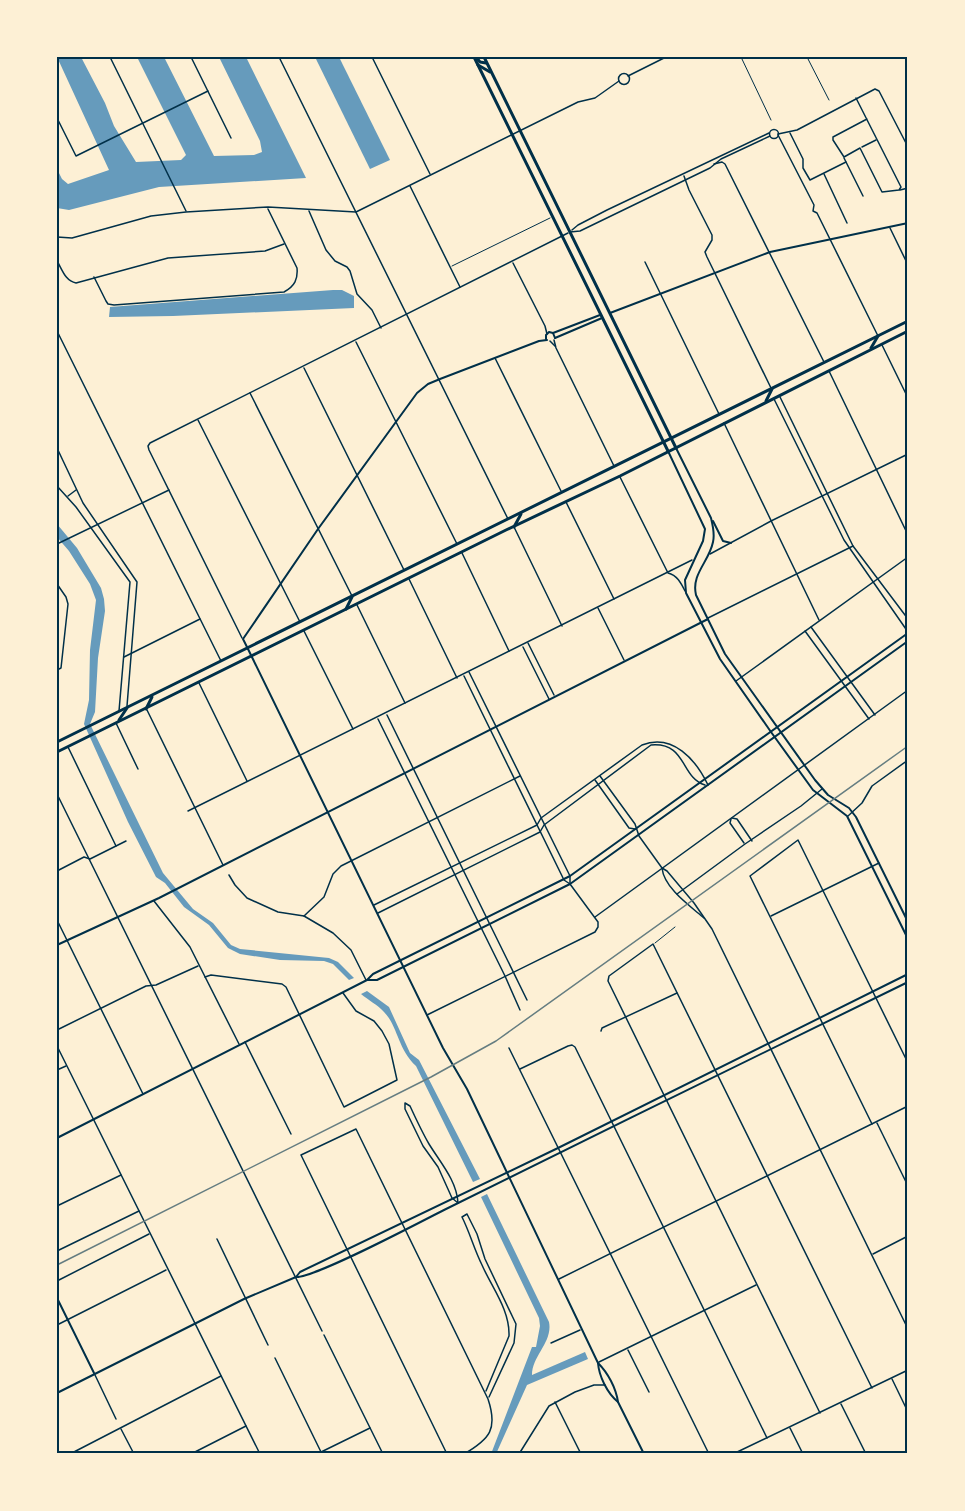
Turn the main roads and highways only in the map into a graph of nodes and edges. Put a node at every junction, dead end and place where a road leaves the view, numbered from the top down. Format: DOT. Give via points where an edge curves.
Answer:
graph roads {
  1 [pos="475,57"];
  2 [pos="484,57"];
  3 [pos="487,63"];
  4 [pos="478,64"];
  5 [pos="492,73"];
  6 [pos="908,223"];
  7 [pos="595,306"];
  8 [pos="609,314"];
  9 [pos="601,316"];
  10 [pos="908,321"];
  11 [pos="908,331"];
  12 [pos="887,332"];
  13 [pos="878,336"];
  14 [pos="882,344"];
  15 [pos="870,350"];
  16 [pos="781,384"];
  17 [pos="772,389"];
  18 [pos="773,398"];
  19 [pos="765,402"];
  20 [pos="671,439"];
  21 [pos="664,443"];
  22 [pos="675,448"];
  23 [pos="668,452"];
  24 [pos="698,492"];
  25 [pos="690,495"];
  26 [pos="522,513"];
  27 [pos="711,518"];
  28 [pos="509,519"];
  29 [pos="514,526"];
  30 [pos="506,530"];
  31 [pos="730,543"];
  32 [pos="362,592"];
  33 [pos="352,597"];
  34 [pos="356,605"];
  35 [pos="345,611"];
  36 [pos="708,619"];
  37 [pos="701,622"];
  38 [pos="908,632"];
  39 [pos="908,641"];
  40 [pos="248,649"];
  41 [pos="252,657"];
  42 [pos="153,696"];
  43 [pos="127,708"];
  44 [pos="146,709"];
  45 [pos="116,723"];
  46 [pos="778,727"];
  47 [pos="771,732"];
  48 [pos="781,732"];
  49 [pos="775,737"];
  50 [pos="58,740"];
  51 [pos="57,752"];
  52 [pos="328,812"];
  53 [pos="908,922"];
  54 [pos="908,939"];
  55 [pos="57,945"];
  56 [pos="401,961"];
  57 [pos="404,967"];
  58 [pos="908,974"];
  59 [pos="367,980"];
  60 [pos="908,982"];
  61 [pos="57,1138"];
  62 [pos="507,1172"];
  63 [pos="509,1178"];
  64 [pos="296,1277"];
  65 [pos="57,1298"];
  66 [pos="598,1362"];
  67 [pos="95,1374"];
  68 [pos="57,1394"];
  69 [pos="618,1402"];
  70 [pos="644,1454"];
  1 -- 3 [label="main road"];
  1 -- 4 [label="main road"];
  2 -- 3 [label="main road"];
  3 -- 5 [label="main road"];
  4 -- 5 [label="main road"];
  4 -- 7 [label="main road"];
  5 -- 8 [label="main road"];
  6 -- 8 [label="main road" via="770,252"];
  7 -- 8 [label="main road"];
  7 -- 9 [label="main road"];
  8 -- 20 [label="main road"];
  9 -- 21 [label="main road"];
  9 -- 40 [label="main road" via="423,387 243,639"];
  10 -- 12 [label="main road"];
  11 -- 14 [label="main road"];
  12 -- 13 [label="main road"];
  12 -- 14 [label="main road"];
  13 -- 15 [label="main road"];
  13 -- 16 [label="main road"];
  14 -- 15 [label="main road"];
  15 -- 18 [label="main road"];
  16 -- 17 [label="main road"];
  16 -- 18 [label="main road"];
  17 -- 19 [label="main road"];
  17 -- 20 [label="main road"];
  18 -- 19 [label="main road"];
  19 -- 22 [label="main road"];
  20 -- 21 [label="main road"];
  20 -- 22 [label="main road"];
  21 -- 23 [label="main road"];
  21 -- 26 [label="main road"];
  22 -- 23 [label="main road"];
  22 -- 24 [label="main road"];
  23 -- 25 [label="main road"];
  23 -- 29 [label="main road"];
  24 -- 25 [label="main road"];
  24 -- 27 [label="main road"];
  25 -- 37 [label="main road" via="705,536 685,580 686,593"];
  26 -- 28 [label="main road"];
  26 -- 29 [label="main road"];
  27 -- 31 [label="main road" via="723,541"];
  27 -- 36 [label="main road" via="714,538 694,586"];
  28 -- 30 [label="main road"];
  28 -- 32 [label="main road"];
  29 -- 30 [label="main road"];
  30 -- 34 [label="main road"];
  32 -- 33 [label="main road"];
  32 -- 34 [label="main road"];
  33 -- 35 [label="main road"];
  33 -- 40 [label="main road"];
  34 -- 35 [label="main road"];
  35 -- 41 [label="main road"];
  36 -- 37 [label="main road"];
  36 -- 46 [label="main road" via="725,654"];
  37 -- 47 [label="main road" via="720,659"];
  37 -- 52 [label="main road"];
  38 -- 46 [label="main road"];
  39 -- 48 [label="main road"];
  40 -- 41 [label="main road"];
  40 -- 42 [label="main road"];
  41 -- 44 [label="main road"];
  41 -- 52 [label="main road"];
  42 -- 43 [label="main road"];
  42 -- 44 [label="main road"];
  43 -- 45 [label="main road"];
  43 -- 50 [label="main road"];
  44 -- 45 [label="main road"];
  45 -- 51 [label="main road"];
  46 -- 47 [label="main road"];
  46 -- 48 [label="main road"];
  47 -- 49 [label="main road"];
  47 -- 56 [label="main road" via="564,880"];
  48 -- 49 [label="main road"];
  48 -- 53 [label="main road" via="823,789 852,812"];
  49 -- 54 [label="main road" via="818,794 847,816"];
  49 -- 57 [label="main road" via="570,884"];
  52 -- 55 [label="main road"];
  52 -- 56 [label="main road"];
  56 -- 57 [label="main road"];
  56 -- 59 [label="main road"];
  57 -- 59 [label="main road"];
  57 -- 62 [label="main road"];
  58 -- 62 [label="main road"];
  59 -- 61 [label="main road"];
  60 -- 63 [label="main road"];
  62 -- 63 [label="main road"];
  62 -- 64 [label="main road"];
  63 -- 64 [label="main road" via="350,1256"];
  63 -- 66 [label="main road"];
  64 -- 67 [label="main road"];
  65 -- 67 [label="main road"];
  66 -- 69 [label="main road"];
  66 -- 69 [label="main road" via="611,1397"];
  67 -- 68 [label="main road"];
  69 -- 70 [label="main road"];
}
